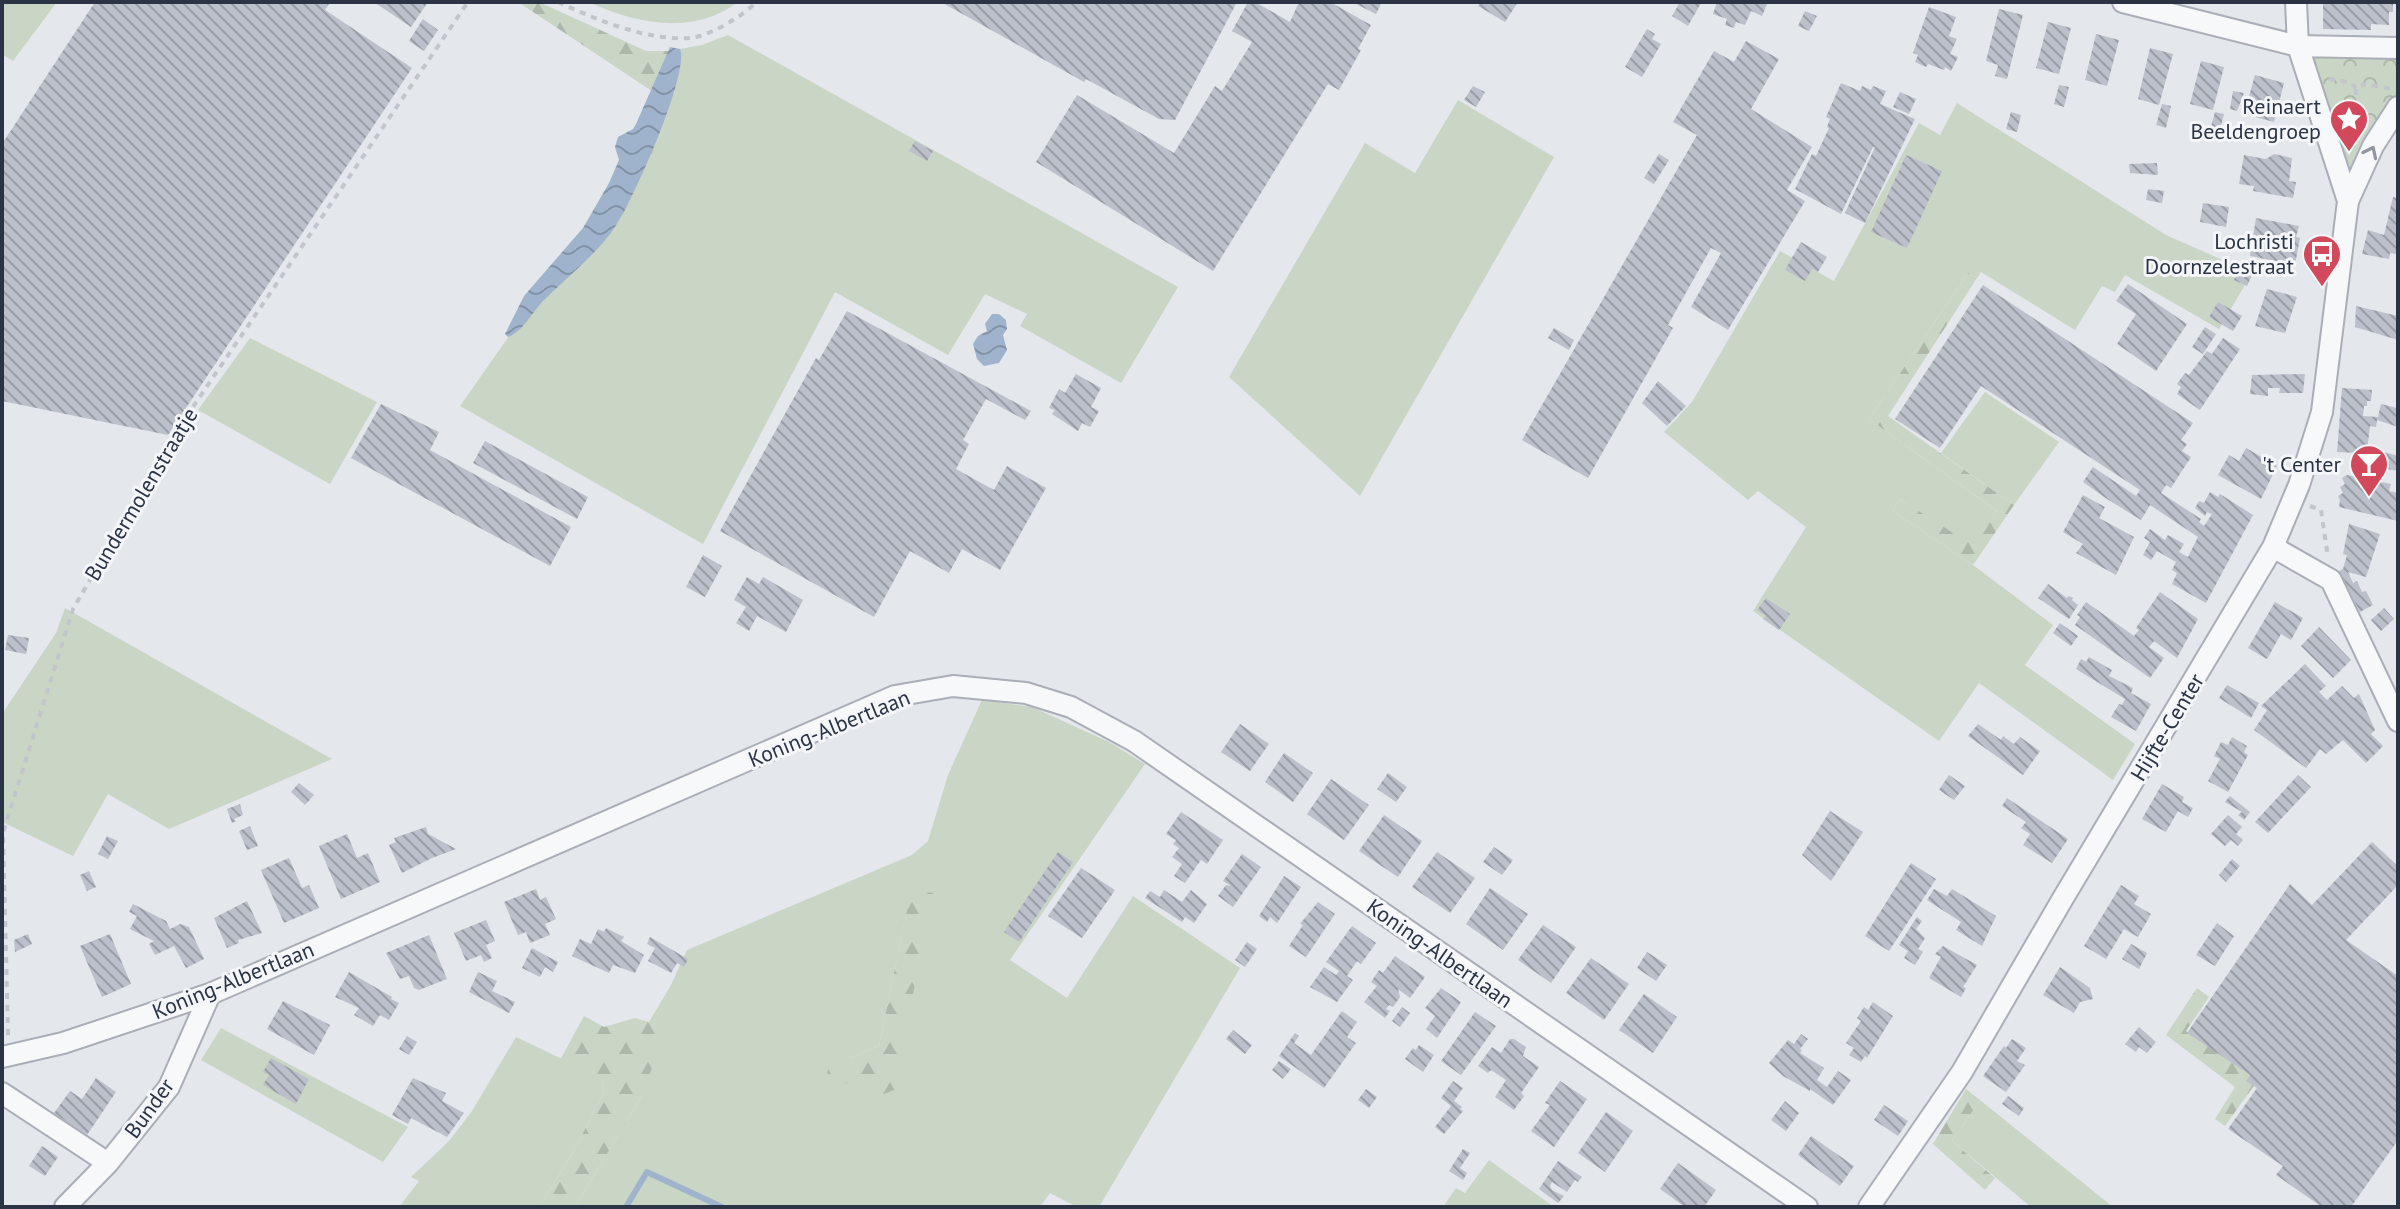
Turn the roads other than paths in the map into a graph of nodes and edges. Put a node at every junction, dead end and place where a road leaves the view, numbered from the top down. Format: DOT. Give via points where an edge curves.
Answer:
graph roads {
  1 [pos="2123,2"];
  2 [pos="2296,2"];
  3 [pos="2298,46"];
  4 [pos="2398,48"];
  5 [pos="2398,107"];
  6 [pos="2348,201"];
  7 [pos="2273,547"];
  8 [pos="2398,721"];
  9 [pos="210,994"];
  10 [pos="5,1057"];
  11 [pos="2,1093"];
  12 [pos="108,1163"];
  13 [pos="1803,1204"];
  14 [pos="65,1207"];
  15 [pos="1869,1207"];
  1 -- 3 [label="street"];
  2 -- 3 [label="street, Hijfte-Center"];
  3 -- 4 [label="street"];
  3 -- 6 [label="street, Hijfte-Center"];
  6 -- 5 [label="street, Hijfte-Center, one-way"];
  6 -- 7 [label="street, Hijfte-Center" via="2322,412"];
  7 -- 8 [label="street" via="2331,580"];
  7 -- 15 [label="street, Hijfte-Center" via="1962,1072"];
  9 -- 10 [label="street, Koning-Albertlaan"];
  9 -- 12 [label="street, Bunder" via="169,1087"];
  9 -- 13 [label="street, Koning-Albertlaan" via="895,696 953,686 1026,693 1071,707 1134,741"];
  11 -- 12 [label="street"];
  12 -- 14 [label="street, Bunder"];
}
